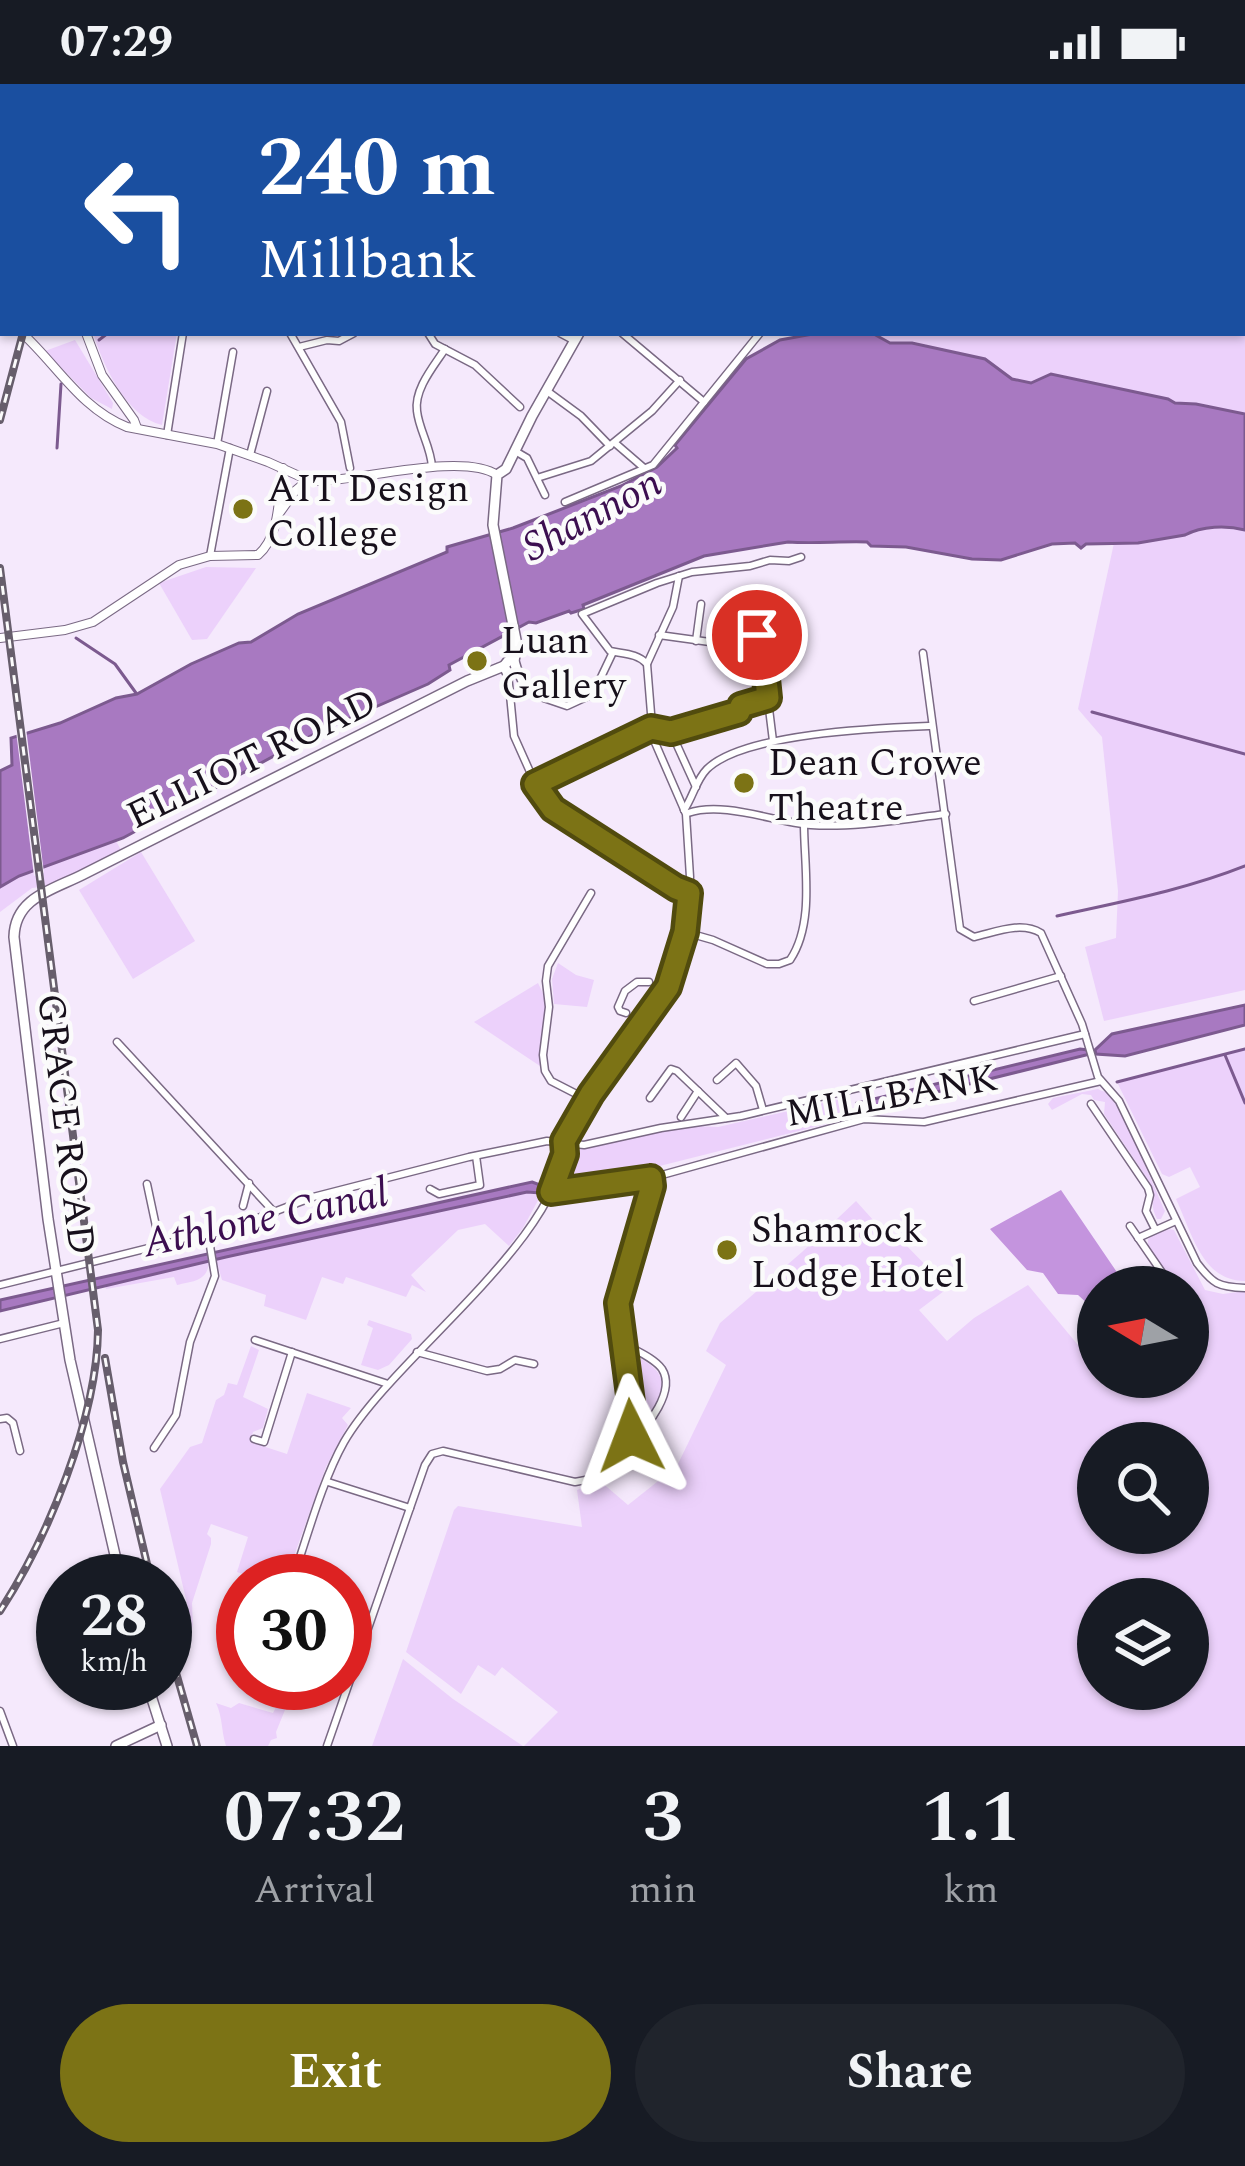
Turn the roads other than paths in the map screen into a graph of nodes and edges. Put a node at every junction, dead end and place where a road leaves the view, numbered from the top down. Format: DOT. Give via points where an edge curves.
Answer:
graph roads {
  1 [pos="25,336"];
  2 [pos="87,336"];
  3 [pos="183,336"];
  4 [pos="292,336"];
  5 [pos="348,336"];
  6 [pos="430,336"];
  7 [pos="626,336"];
  8 [pos="758,336"];
  9 [pos="577,337"];
  10 [pos="299,346"];
  11 [pos="445,349"];
  12 [pos="233,352"];
  13 [pos="680,380"];
  14 [pos="267,391"];
  15 [pos="547,391"];
  16 [pos="704,402"];
  17 [pos="520,407"];
  18 [pos="137,429"];
  19 [pos="167,435"];
  20 [pos="613,444"];
  21 [pos="217,445"];
  22 [pos="230,448"];
  23 [pos="515,451"];
  24 [pos="250,455"];
  25 [pos="283,468"];
  26 [pos="350,468"];
  27 [pos="433,468"];
  28 [pos="646,469"];
  29 [pos="497,476"];
  30 [pos="537,478"];
  31 [pos="308,480"];
  32 [pos="545,495"];
  33 [pos="565,502"];
  34 [pos="277,518"];
  35 [pos="210,556"];
  36 [pos="801,557"];
  37 [pos="679,576"];
  38 [pos="701,604"];
  39 [pos="659,635"];
  40 [pos="0,638"];
  41 [pos="696,641"];
  42 [pos="613,652"];
  43 [pos="922,652"];
  44 [pos="647,664"];
  45 [pos="511,668"];
  46 [pos="768,698"];
  47 [pos="931,726"];
  48 [pos="651,728"];
  49 [pos="671,732"];
  50 [pos="773,741"];
  51 [pos="535,784"];
  52 [pos="696,787"];
  53 [pos="685,812"];
  54 [pos="946,814"];
  55 [pos="804,824"];
  56 [pos="591,892"];
  57 [pos="689,893"];
  58 [pos="27,904"];
  59 [pos="685,932"];
  60 [pos="1061,976"];
  61 [pos="649,982"];
  62 [pos="974,1001"];
  63 [pos="626,1013"];
  64 [pos="1086,1038"];
  65 [pos="117,1042"];
  66 [pos="717,1080"];
  67 [pos="1101,1081"];
  68 [pos="698,1091"];
  69 [pos="650,1098"];
  70 [pos="588,1100"];
  71 [pos="1091,1104"];
  72 [pos="764,1111"];
  73 [pos="681,1118"];
  74 [pos="727,1119"];
  75 [pos="564,1141"];
  76 [pos="476,1156"];
  77 [pos="651,1178"];
  78 [pos="249,1183"];
  79 [pos="147,1184"];
  80 [pos="430,1189"];
  81 [pos="552,1190"];
  82 [pos="244,1206"];
  83 [pos="275,1213"];
  84 [pos="1176,1221"];
  85 [pos="1130,1226"];
  86 [pos="1155,1229"];
  87 [pos="208,1234"];
  88 [pos="1138,1238"];
  89 [pos="160,1245"];
  90 [pos="1157,1266"];
  91 [pos="57,1278"];
  92 [pos="0,1286"];
  93 [pos="1245,1288"];
  94 [pos="64,1323"];
  95 [pos="2,1328"];
  96 [pos="4,1338"];
  97 [pos="255,1340"];
  98 [pos="624,1346"];
  99 [pos="292,1352"];
  100 [pos="417,1352"];
  101 [pos="534,1364"];
  102 [pos="388,1384"];
  103 [pos="0,1419"];
  104 [pos="254,1439"];
  105 [pos="629,1442"];
  106 [pos="154,1448"];
  107 [pos="20,1451"];
  108 [pos="328,1482"];
  109 [pos="410,1508"];
  110 [pos="114,1554"];
  111 [pos="302,1554"];
  112 [pos="155,1710"];
  113 [pos="0,1711"];
  114 [pos="160,1725"];
  115 [pos="13,1746"];
  116 [pos="116,1746"];
  117 [pos="167,1746"];
  118 [pos="327,1746"];
  1 -- 18 [label="street" via="86,401"];
  2 -- 18 [label="street"];
  3 -- 19 [label="street"];
  4 -- 10 [label="street"];
  5 -- 10 [label="street"];
  6 -- 11 [label="street"];
  7 -- 13 [label="street"];
  8 -- 16 [label="street"];
  9 -- 15 [label="main road"];
  10 -- 26 [label="street" via="344,433"];
  11 -- 17 [label="street" via="476,365"];
  11 -- 27 [label="street" via="417,404"];
  12 -- 21 [label="street"];
  13 -- 16 [label="street"];
  13 -- 20 [label="street"];
  14 -- 24 [label="street"];
  15 -- 20 [label="street"];
  15 -- 23 [label="main road"];
  16 -- 28 [label="street"];
  18 -- 19 [label="street"];
  19 -- 21 [label="street"];
  20 -- 28 [label="street"];
  20 -- 30 [label="street" via="589,463"];
  21 -- 22 [label="street"];
  22 -- 24 [label="street"];
  22 -- 35 [label="street"];
  23 -- 29 [label="main road"];
  23 -- 30 [label="street"];
  24 -- 25 [label="street"];
  25 -- 31 [label="street"];
  25 -- 34 [label="street"];
  27 -- 29 [label="street" via="483,467"];
  27 -- 31 [label="street"];
  28 -- 33 [label="street"];
  29 -- 45 [label="main road" via="493,525 517,645"];
  30 -- 32 [label="street"];
  31 -- 34 [label="street"];
  34 -- 35 [label="street" via="258,555"];
  35 -- 40 [label="street" via="179,565 94,622"];
  36 -- 37 [label="street"];
  37 -- 39 [label="street"];
  37 -- 42 [label="street" via="582,614"];
  38 -- 41 [label="street"];
  39 -- 41 [label="street"];
  39 -- 44 [label="street"];
  41 -- 46 [label="street" via="760,636"];
  42 -- 44 [label="street"];
  42 -- 45 [label="street" via="593,694 567,706 526,692"];
  43 -- 47 [label="street"];
  44 -- 48 [label="street"];
  45 -- 51 [label="street" via="513,733"];
  45 -- 58 [label="main road, ELLIOT ROAD" via="467,681"];
  46 -- 49 [label="street"];
  46 -- 50 [label="street"];
  47 -- 50 [label="street"];
  47 -- 54 [label="street"];
  48 -- 49 [label="street"];
  48 -- 51 [label="street"];
  48 -- 53 [label="street"];
  49 -- 52 [label="street"];
  50 -- 52 [label="street" via="716,762"];
  51 -- 57 [label="street" via="553,809"];
  52 -- 53 [label="street"];
  53 -- 55 [label="street"];
  53 -- 57 [label="street"];
  54 -- 55 [label="street"];
  54 -- 60 [label="street" via="960,929 974,937 1031,927"];
  55 -- 59 [label="street" via="805,905 793,957 766,964"];
  56 -- 70 [label="street" via="548,966 542,1055 551,1081"];
  57 -- 59 [label="street"];
  58 -- 91 [label="main road, GRACE ROAD" via="14,937"];
  59 -- 70 [label="street" via="674,974"];
  60 -- 62 [label="street"];
  60 -- 64 [label="street"];
  61 -- 63 [label="street" via="627,988 618,1007"];
  64 -- 67 [label="street"];
  64 -- 72 [label="street"];
  65 -- 78 [label="street"];
  66 -- 72 [label="street" via="736,1064 756,1085"];
  67 -- 77 [label="street, MILLBANK" via="924,1122 864,1119"];
  67 -- 84 [label="street" via="1119,1101"];
  68 -- 69 [label="street" via="671,1069"];
  68 -- 73 [label="street"];
  68 -- 74 [label="street"];
  70 -- 75 [label="street"];
  71 -- 86 [label="street" via="1148,1188"];
  72 -- 74 [label="street"];
  74 -- 75 [label="street" via="584,1145"];
  75 -- 76 [label="street"];
  75 -- 81 [label="street"];
  76 -- 80 [label="street" via="480,1184 437,1195"];
  76 -- 83 [label="street"];
  77 -- 81 [label="street, MILLBANK"];
  77 -- 98 [label="street" via="618,1303"];
  78 -- 82 [label="street"];
  78 -- 83 [label="street"];
  79 -- 89 [label="street"];
  81 -- 100 [label="street" via="520,1242"];
  83 -- 87 [label="street"];
  84 -- 86 [label="street"];
  84 -- 93 [label="street" via="1208,1278"];
  85 -- 88 [label="street"];
  86 -- 88 [label="street"];
  87 -- 89 [label="street"];
  87 -- 106 [label="street" via="215,1276 193,1332 176,1415"];
  88 -- 90 [label="street"];
  89 -- 91 [label="street" via="83,1262"];
  91 -- 92 [label="street"];
  91 -- 94 [label="main road, GRACE ROAD"];
  94 -- 96 [label="street"];
  94 -- 110 [label="main road, GRACE ROAD"];
  95 -- 96 [label="street"];
  97 -- 99 [label="street"];
  98 -- 105 [label="street" via="634,1422"];
  98 -- 105 [label="street" via="656,1363 666,1386 651,1421"];
  99 -- 102 [label="street"];
  99 -- 104 [label="street" via="264,1442"];
  100 -- 101 [label="street" via="493,1371 515,1360"];
  100 -- 102 [label="street"];
  102 -- 108 [label="street" via="344,1442"];
  103 -- 107 [label="street" via="13,1423"];
  105 -- 109 [label="street" via="605,1473 579,1483 434,1452"];
  108 -- 109 [label="street"];
  108 -- 111 [label="street"];
  109 -- 118 [label="street"];
  112 -- 114 [label="main road"];
  113 -- 115 [label="street"];
  114 -- 116 [label="main road"];
  114 -- 117 [label="main road"];
}
